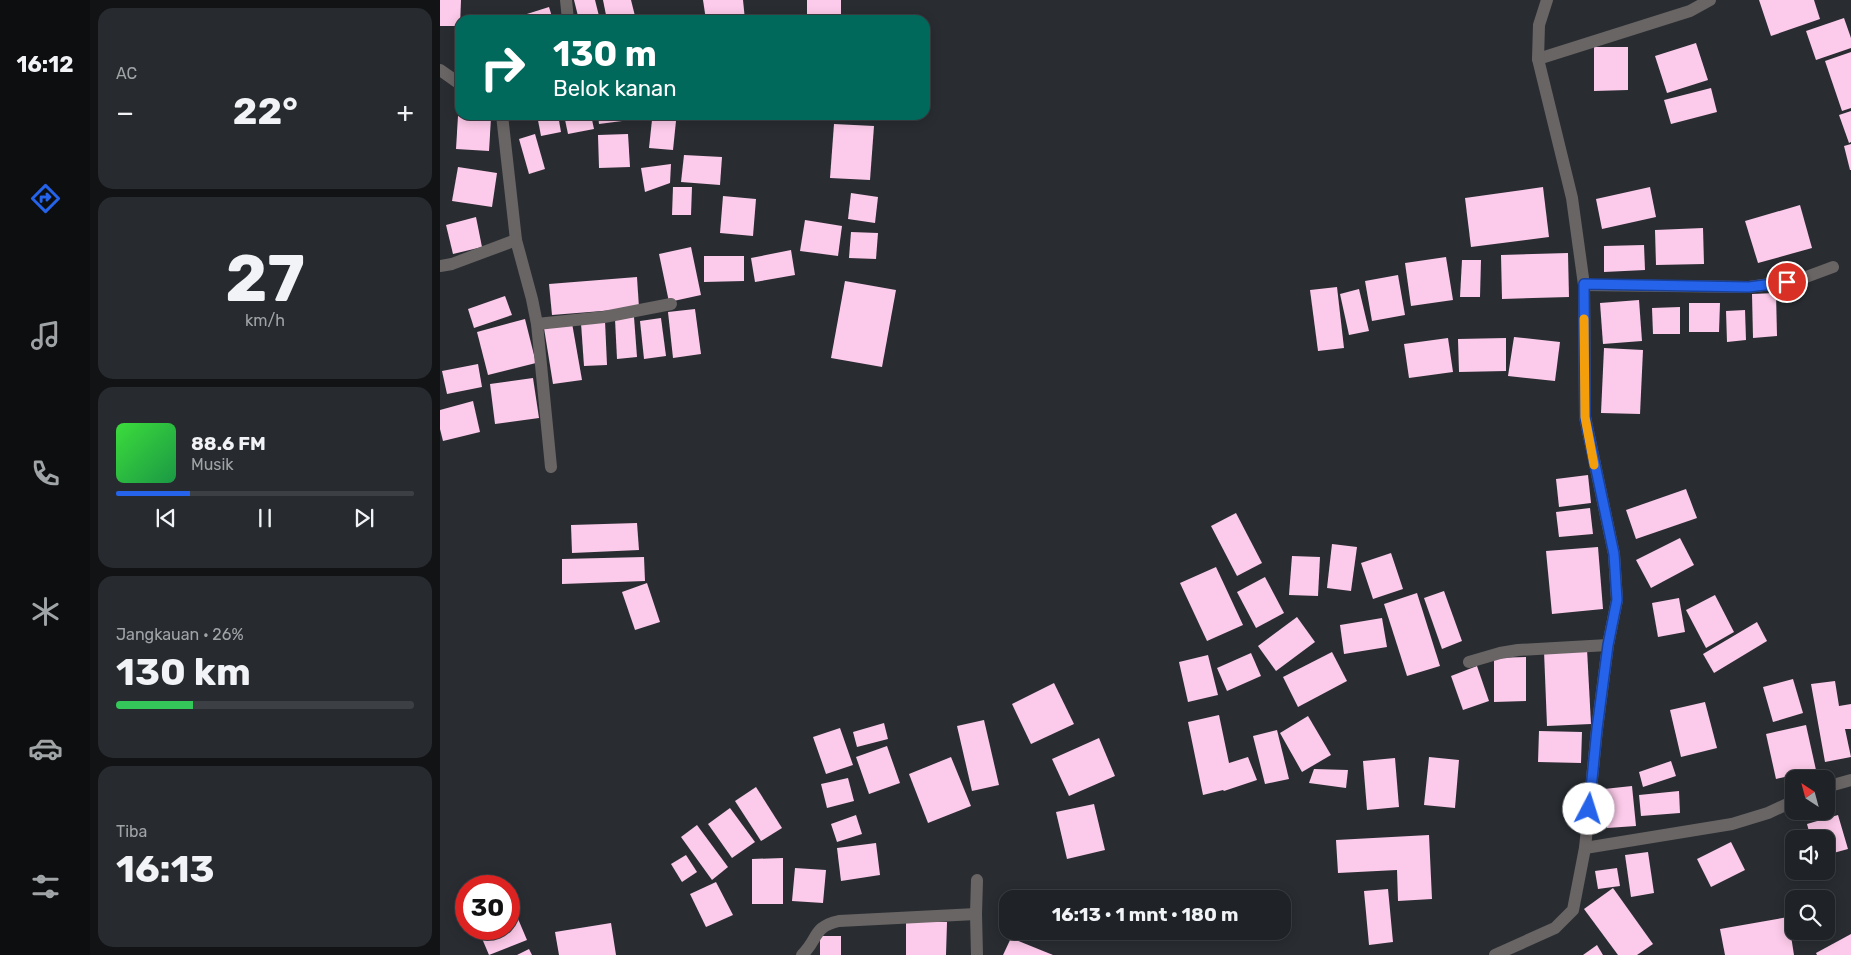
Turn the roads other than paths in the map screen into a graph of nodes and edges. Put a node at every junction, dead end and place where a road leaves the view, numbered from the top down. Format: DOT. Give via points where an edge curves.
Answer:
graph roads {
  1 [pos="566,0"];
  2 [pos="1546,0"];
  3 [pos="1710,0"];
  4 [pos="568,15"];
  5 [pos="1538,59"];
  6 [pos="440,70"];
  7 [pos="455,80"];
  8 [pos="503,120"];
  9 [pos="516,240"];
  10 [pos="440,266"];
  11 [pos="1833,267"];
  12 [pos="1584,284"];
  13 [pos="671,304"];
  14 [pos="537,324"];
  15 [pos="551,467"];
  16 [pos="1608,645"];
  17 [pos="1469,662"];
  18 [pos="1851,780"];
  19 [pos="1835,784"];
  20 [pos="1785,805"];
  21 [pos="1585,848"];
  22 [pos="977,880"];
  23 [pos="976,914"];
  24 [pos="802,955"];
  25 [pos="977,955"];
  26 [pos="1495,955"];
  1 -- 4 [label="street"];
  2 -- 5 [label="street" via="1539,25"];
  3 -- 5 [label="street" via="1690,11"];
  5 -- 12 [label="street" via="1572,198"];
  6 -- 7 [label="street"];
  8 -- 9 [label="street"];
  9 -- 10 [label="street"];
  9 -- 14 [label="street"];
  11 -- 12 [label="street" via="1798,280 1749,287"];
  12 -- 16 [label="street" via="1585,417 1614,554 1617,600"];
  13 -- 14 [label="street" via="604,317"];
  14 -- 15 [label="street"];
  16 -- 17 [label="street" via="1518,650"];
  16 -- 21 [label="street"];
  18 -- 19 [label="street"];
  20 -- 21 [label="street" via="1732,824"];
  21 -- 26 [label="street" via="1573,910 1555,928"];
  22 -- 23 [label="street"];
  23 -- 24 [label="street" via="826,924"];
  23 -- 25 [label="street"];
}
